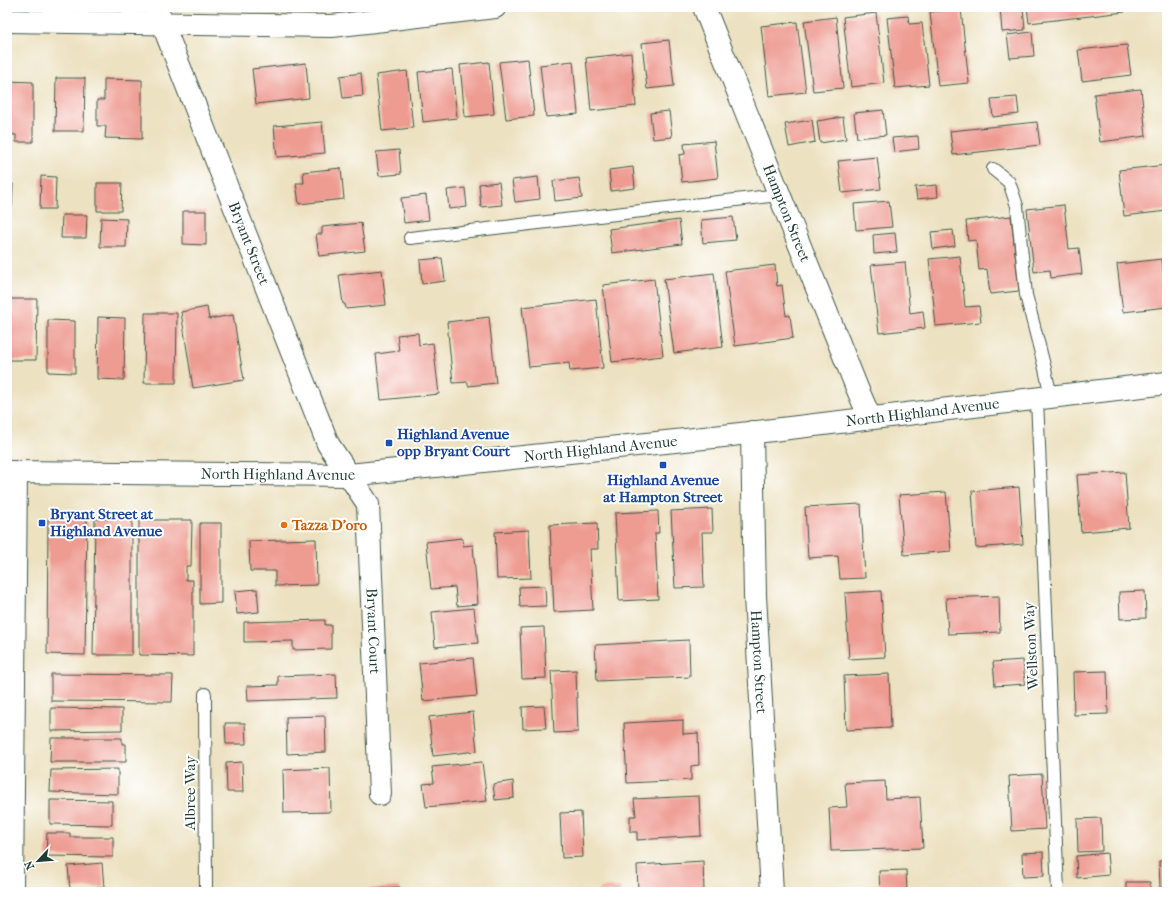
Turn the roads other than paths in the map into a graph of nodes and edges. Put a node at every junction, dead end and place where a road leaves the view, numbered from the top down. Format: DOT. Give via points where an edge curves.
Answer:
graph roads {
  1 [pos="495,7"];
  2 [pos="704,7"];
  3 [pos="159,15"];
  4 [pos="7,21"];
  5 [pos="993,169"];
  6 [pos="779,195"];
  7 [pos="410,238"];
  8 [pos="1167,383"];
  9 [pos="1044,398"];
  10 [pos="870,418"];
  11 [pos="752,432"];
  12 [pos="12,472"];
  13 [pos="348,475"];
  14 [pos="205,694"];
  15 [pos="10,736"];
  16 [pos="380,794"];
  17 [pos="12,892"];
  18 [pos="206,892"];
  19 [pos="772,892"];
  20 [pos="1058,892"];
  1 -- 3 [label="street" via="332,26"];
  2 -- 6 [label="street, Hampton Street"];
  3 -- 4 [label="street"];
  3 -- 13 [label="street, Bryant Street" via="328,444"];
  5 -- 9 [label="lane, Wellston Way" via="1009,182 1017,206 1026,295 1045,369"];
  6 -- 7 [label="lane"];
  6 -- 10 [label="street, Hampton Street"];
  8 -- 9 [label="street, North Highland Avenue"];
  9 -- 10 [label="street, North Highland Avenue"];
  9 -- 20 [label="lane, Wellston Way"];
  10 -- 11 [label="street, North Highland Avenue"];
  11 -- 13 [label="street, North Highland Avenue"];
  11 -- 19 [label="street, Hampton Street" via="755,596"];
  12 -- 13 [label="street, North Highland Avenue"];
  12 -- 15 [label="street"];
  13 -- 16 [label="street, Bryant Court" via="368,504"];
  14 -- 18 [label="lane, Albree Way"];
  15 -- 17 [label="street"];
}
